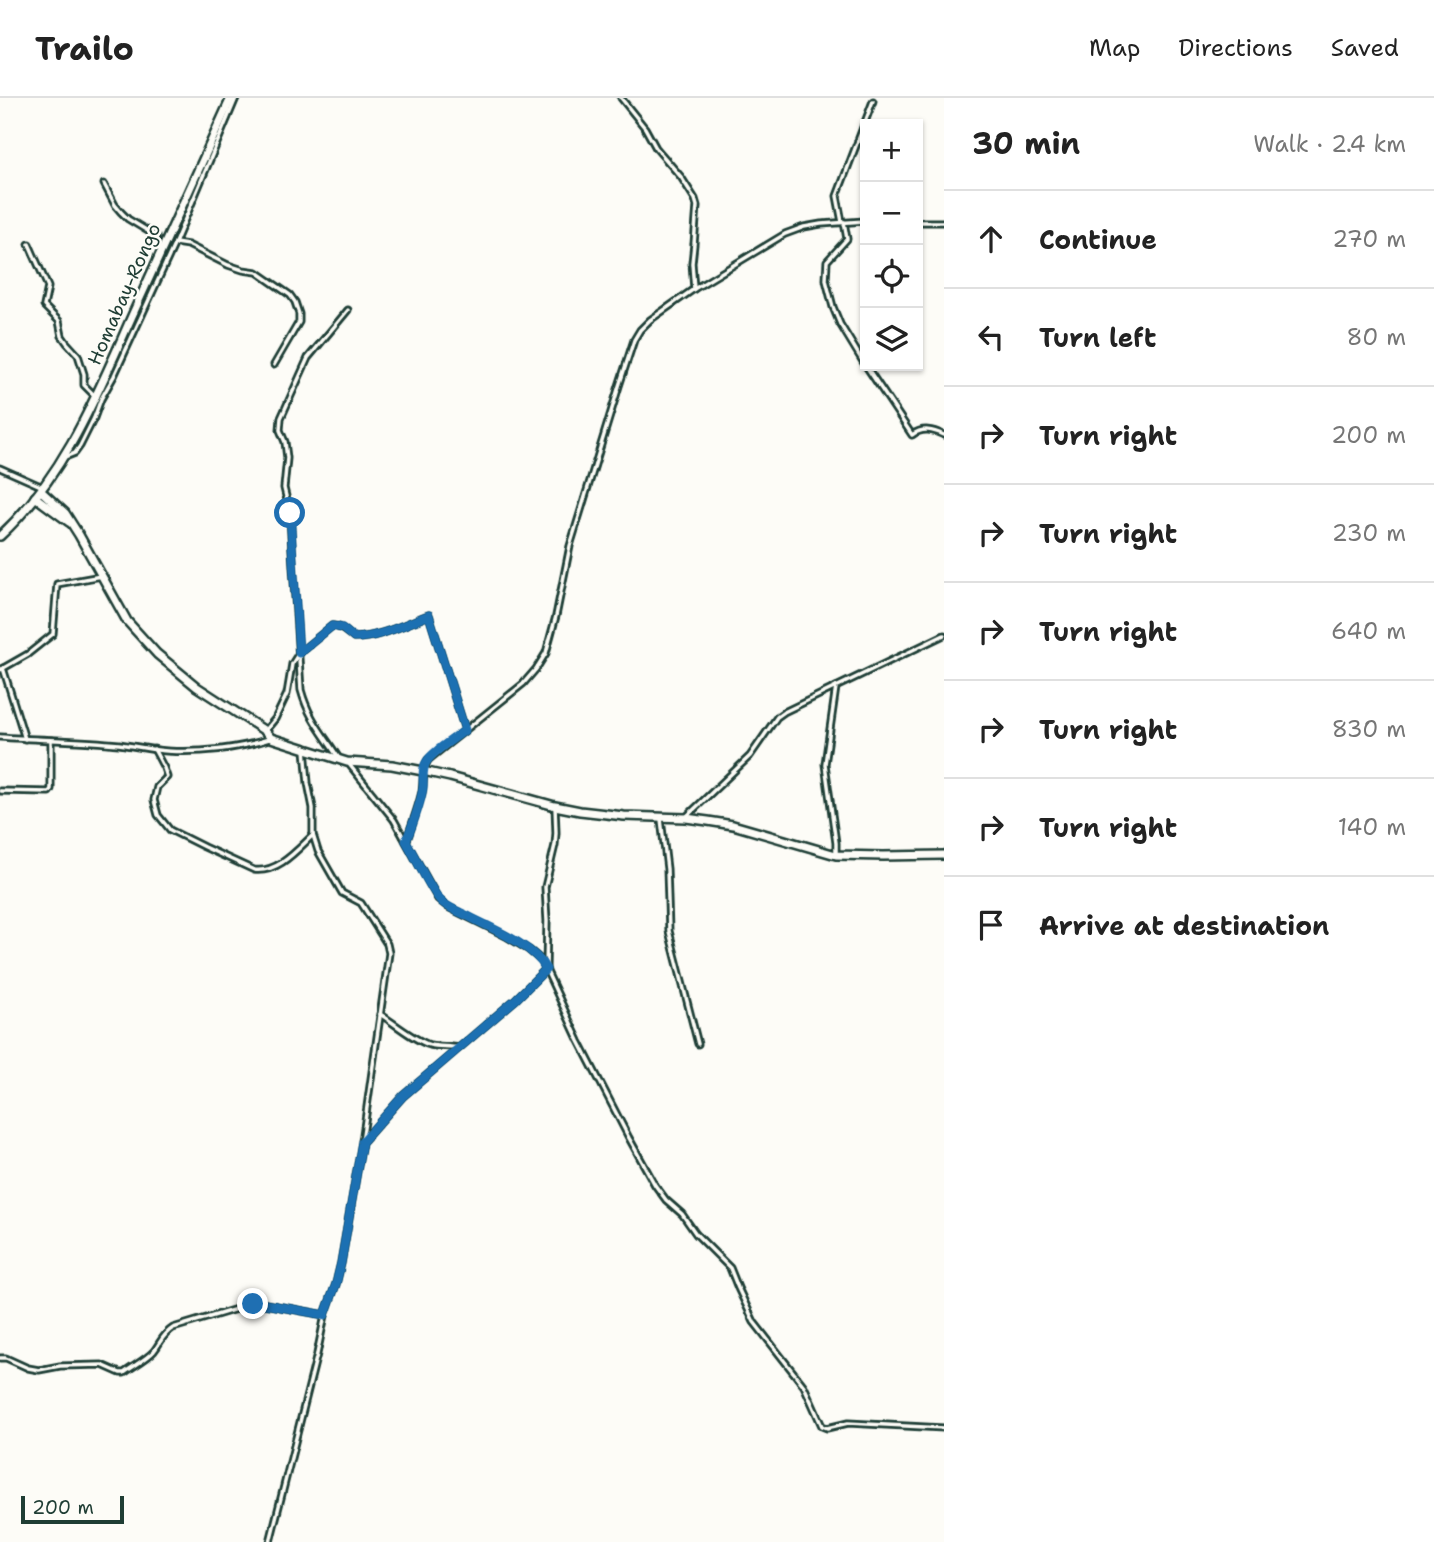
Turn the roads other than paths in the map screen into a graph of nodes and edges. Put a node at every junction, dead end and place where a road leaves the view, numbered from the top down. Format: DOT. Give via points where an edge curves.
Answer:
graph roads {
  1 [pos="231,98"];
  2 [pos="236,98"];
  3 [pos="621,98"];
  4 [pos="873,101"];
  5 [pos="104,184"];
  6 [pos="860,221"];
  7 [pos="843,222"];
  8 [pos="923,222"];
  9 [pos="944,222"];
  10 [pos="175,243"];
  11 [pos="29,244"];
  12 [pos="162,249"];
  13 [pos="694,289"];
  14 [pos="348,310"];
  15 [pos="132,325"];
  16 [pos="860,356"];
  17 [pos="274,365"];
  18 [pos="870,371"];
  19 [pos="98,398"];
  20 [pos="944,435"];
  21 [pos="0,468"];
  22 [pos="40,492"];
  23 [pos="0,536"];
  24 [pos="101,576"];
  25 [pos="944,635"];
  26 [pos="299,653"];
  27 [pos="2,669"];
  28 [pos="836,687"];
  29 [pos="465,730"];
  30 [pos="265,731"];
  31 [pos="0,737"];
  32 [pos="271,738"];
  33 [pos="25,739"];
  34 [pos="51,740"];
  35 [pos="154,749"];
  36 [pos="305,749"];
  37 [pos="343,760"];
  38 [pos="423,771"];
  39 [pos="0,791"];
  40 [pos="555,806"];
  41 [pos="660,816"];
  42 [pos="686,817"];
  43 [pos="313,835"];
  44 [pos="406,841"];
  45 [pos="836,855"];
  46 [pos="944,855"];
  47 [pos="546,969"];
  48 [pos="380,1014"];
  49 [pos="698,1044"];
  50 [pos="459,1048"];
  51 [pos="362,1142"];
  52 [pos="325,1315"];
  53 [pos="0,1358"];
  54 [pos="944,1428"];
  55 [pos="270,1542"];
  1 -- 12 [label="highway, Homabay-Rongo"];
  2 -- 10 [label="street"];
  3 -- 13 [label="street" via="694,195"];
  4 -- 7 [label="street" via="837,196"];
  5 -- 12 [label="street" via="115,205 156,236"];
  6 -- 7 [label="street"];
  7 -- 13 [label="street" via="785,234"];
  7 -- 16 [label="street" via="847,239 827,261 826,280 839,324"];
  8 -- 9 [label="street"];
  10 -- 15 [label="street"];
  10 -- 17 [label="street" via="257,272 290,295 299,322"];
  11 -- 19 [label="street" via="48,287 44,306 59,321 62,336 78,355 86,388"];
  12 -- 15 [label="highway, Homabay-Rongo"];
  13 -- 29 [label="street" via="644,325 634,341 570,546 546,653 523,684"];
  14 -- 26 [label="street" via="308,358 281,418"];
  15 -- 19 [label="highway, Homabay-Rongo"];
  18 -- 20 [label="street" via="912,435 924,429"];
  19 -- 22 [label="highway, Homabay-Rongo"];
  21 -- 22 [label="street"];
  22 -- 23 [label="highway, Homabay-Rongo"];
  22 -- 24 [label="highway" via="65,513"];
  24 -- 27 [label="street" via="57,584 53,634"];
  24 -- 30 [label="highway" via="128,621 157,654 197,687"];
  25 -- 28 [label="street"];
  26 -- 29 [label="street" via="332,626 362,638 429,615"];
  26 -- 30 [label="street" via="281,708"];
  26 -- 37 [label="street" via="307,709"];
  27 -- 33 [label="street"];
  28 -- 42 [label="street" via="777,717 750,756"];
  28 -- 45 [label="street" via="825,764"];
  29 -- 38 [label="street" via="428,760"];
  30 -- 32 [label="highway"];
  31 -- 33 [label="street"];
  32 -- 35 [label="street" via="211,749"];
  32 -- 36 [label="highway"];
  33 -- 34 [label="street"];
  34 -- 35 [label="street"];
  34 -- 39 [label="street" via="49,792"];
  35 -- 43 [label="street" via="167,776 154,800 158,815 170,830 262,871 286,860"];
  36 -- 37 [label="highway"];
  36 -- 43 [label="street"];
  37 -- 38 [label="highway"];
  37 -- 44 [label="street"];
  38 -- 40 [label="highway"];
  38 -- 44 [label="street" via="423,788"];
  40 -- 41 [label="highway"];
  40 -- 47 [label="street" via="555,845 545,887"];
  41 -- 42 [label="highway"];
  41 -- 49 [label="street" via="669,931"];
  42 -- 45 [label="highway" via="733,825"];
  43 -- 48 [label="street" via="340,889 360,903 389,949"];
  44 -- 47 [label="street" via="438,900 529,950"];
  45 -- 46 [label="highway"];
  47 -- 50 [label="street"];
  47 -- 54 [label="street" via="655,1185 730,1268 754,1322 804,1386 822,1426"];
  48 -- 50 [label="street" via="424,1043"];
  48 -- 51 [label="street"];
  50 -- 51 [label="street" via="403,1096"];
  51 -- 52 [label="street" via="341,1263"];
  52 -- 53 [label="street" via="265,1304 235,1309 173,1328 154,1351 124,1373 102,1365 39,1370"];
  52 -- 55 [label="street"];
}
